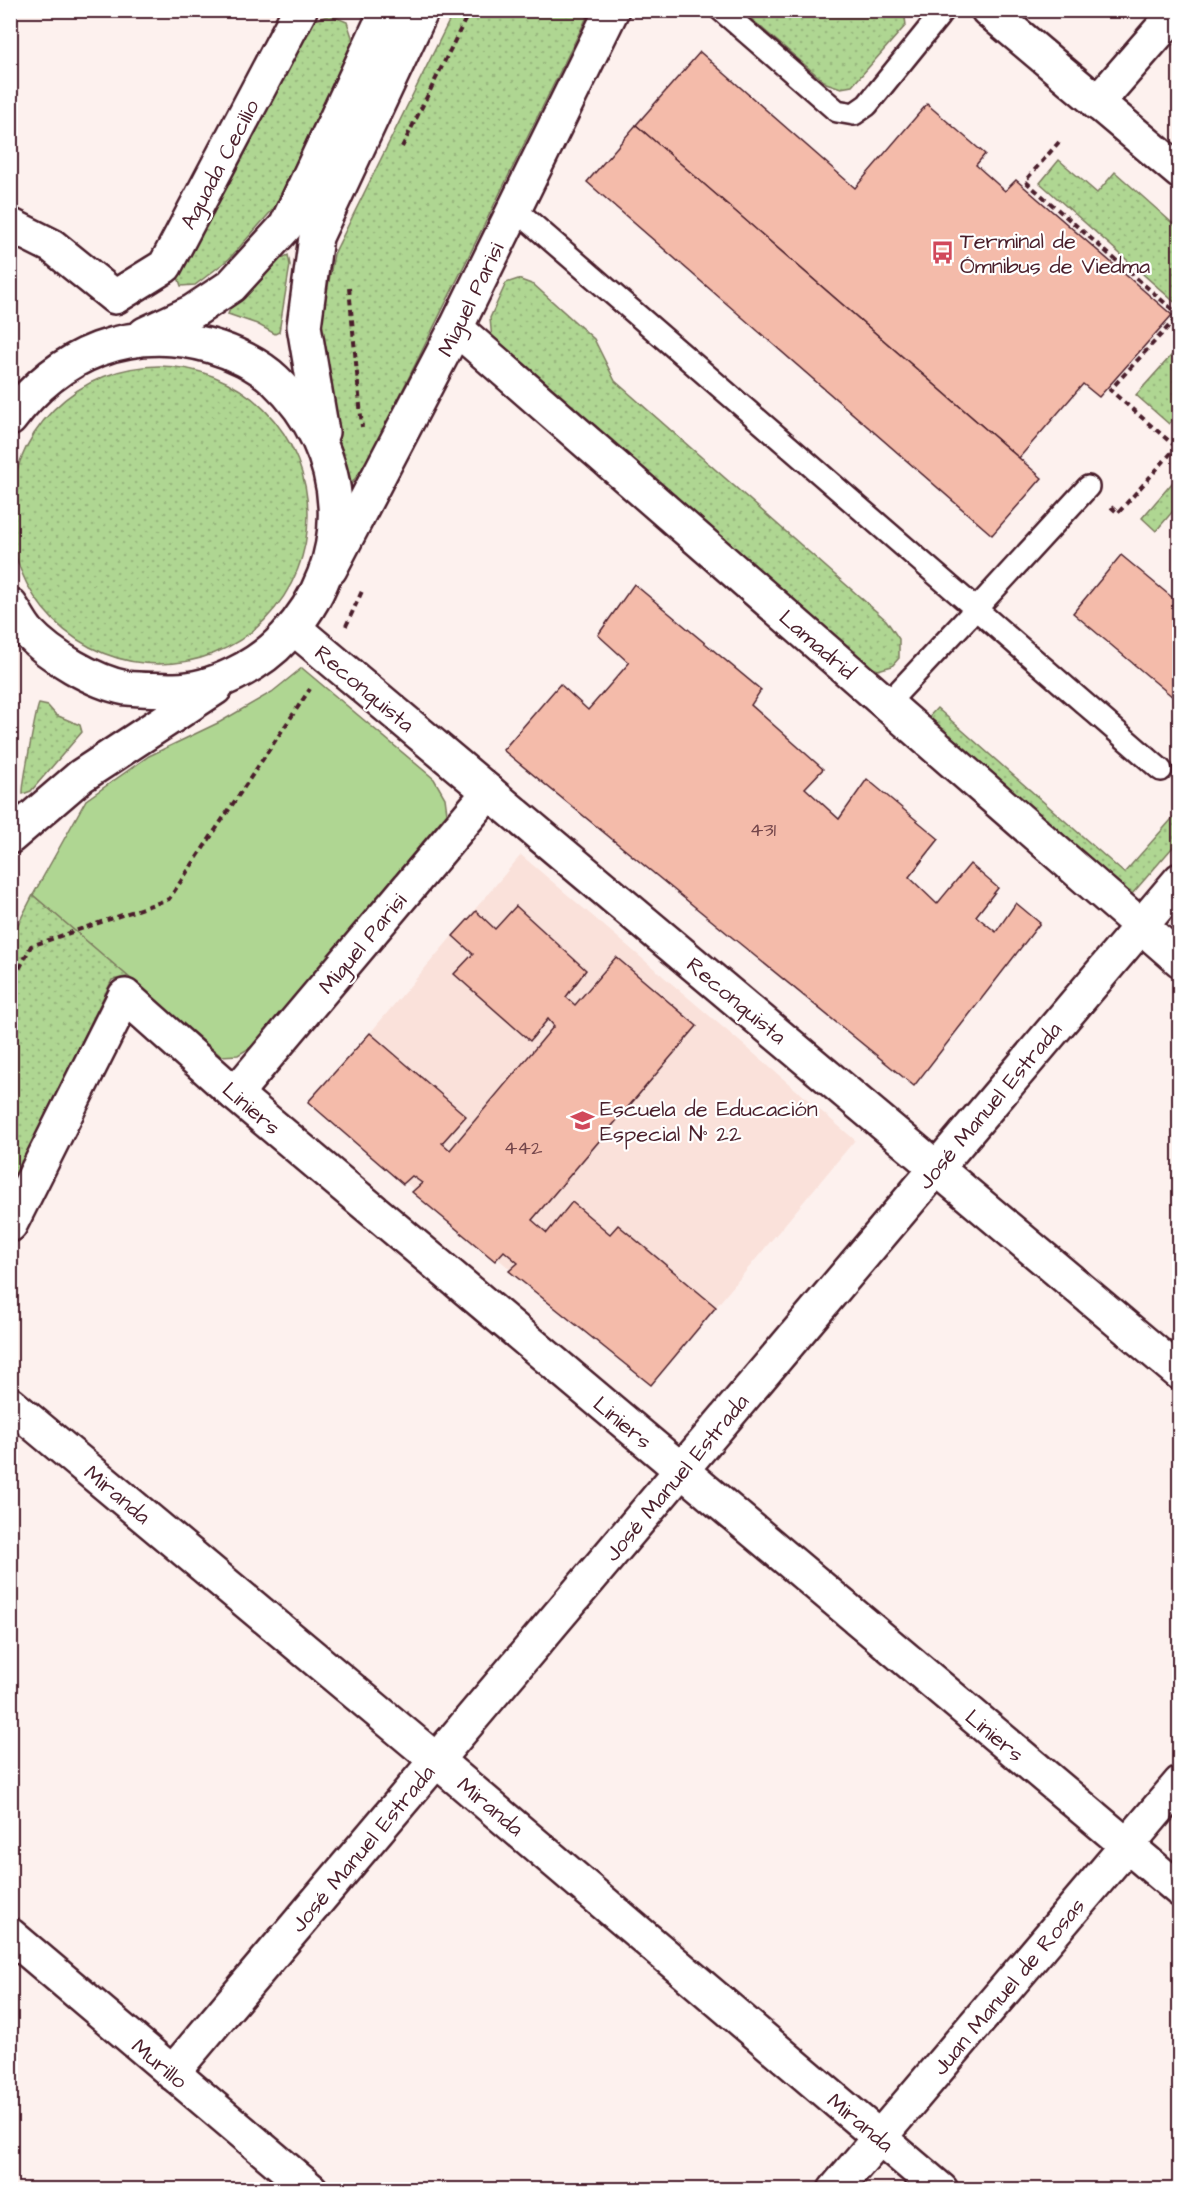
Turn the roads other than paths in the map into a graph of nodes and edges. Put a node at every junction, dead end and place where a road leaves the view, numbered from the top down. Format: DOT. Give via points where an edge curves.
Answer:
graph roads {
  1 [pos="300,10"];
  2 [pos="422,10"];
  3 [pos="612,10"];
  4 [pos="721,10"];
  5 [pos="944,10"];
  6 [pos="988,10"];
  7 [pos="1178,10"];
  8 [pos="381,12"];
  9 [pos="1097,103"];
  10 [pos="1179,172"];
  11 [pos="515,209"];
  12 [pos="10,225"];
  13 [pos="456,328"];
  14 [pos="134,338"];
  15 [pos="10,419"];
  16 [pos="328,460"];
  17 [pos="1088,487"];
  18 [pos="322,584"];
  19 [pos="10,605"];
  20 [pos="976,609"];
  21 [pos="294,628"];
  22 [pos="237,674"];
  23 [pos="887,704"];
  24 [pos="1161,770"];
  25 [pos="489,792"];
  26 [pos="10,837"];
  27 [pos="1179,880"];
  28 [pos="1141,926"];
  29 [pos="1179,960"];
  30 [pos="235,1094"];
  31 [pos="937,1167"];
  32 [pos="10,1225"];
  33 [pos="1179,1373"];
  34 [pos="10,1404"];
  35 [pos="681,1471"];
  36 [pos="436,1760"];
  37 [pos="1179,1783"];
  38 [pos="1126,1846"];
  39 [pos="1179,1890"];
  40 [pos="10,1935"];
  41 [pos="172,2073"];
  42 [pos="879,2138"];
  43 [pos="311,2190"];
  44 [pos="836,2190"];
  45 [pos="940,2190"];
  1 -- 12 [label="street, Aguada Cecilio" via="165,266 115,297 52,246"];
  2 -- 16 [label="street" via="316,237 304,326"];
  3 -- 11 [label="street, Miguel Parisi"];
  4 -- 5 [label="lane" via="837,111 854,114 867,105"];
  6 -- 9 [label="street"];
  7 -- 9 [label="street"];
  8 -- 14 [label="street" via="286,226 231,286 192,312"];
  9 -- 10 [label="street"];
  11 -- 13 [label="street, Miguel Parisi"];
  11 -- 20 [label="lane"];
  13 -- 18 [label="street, Miguel Parisi"];
  13 -- 23 [label="street, Lamadrid"];
  14 -- 15 [label="street" via="101,347 50,375"];
  14 -- 16 [label="street" via="184,338 232,352 274,378 306,416"];
  16 -- 18 [label="street" via="336,501 334,544"];
  17 -- 20 [label="lane"];
  18 -- 21 [label="street"];
  19 -- 22 [label="street" via="28,632 73,668 126,688 183,690"];
  20 -- 23 [label="lane"];
  20 -- 24 [label="lane"];
  21 -- 22 [label="street" via="272,651"];
  21 -- 25 [label="street, Reconquista"];
  22 -- 26 [label="street" via="81,776"];
  23 -- 28 [label="street, Lamadrid"];
  25 -- 30 [label="street, Miguel Parisi"];
  25 -- 31 [label="street, Reconquista"];
  27 -- 28 [label="street, José Manuel Estrada"];
  28 -- 29 [label="street, Lamadrid"];
  28 -- 31 [label="street, José Manuel Estrada"];
  30 -- 32 [label="street, Liniers" via="125,996"];
  30 -- 35 [label="street, Liniers"];
  31 -- 33 [label="street, Reconquista"];
  31 -- 35 [label="street, José Manuel Estrada"];
  34 -- 36 [label="street, Miranda"];
  35 -- 36 [label="street, José Manuel Estrada"];
  35 -- 38 [label="street, Liniers"];
  36 -- 41 [label="street, José Manuel Estrada"];
  36 -- 42 [label="street, Miranda"];
  37 -- 38 [label="street, Juan Manuel de Rosas"];
  38 -- 39 [label="street, Liniers"];
  38 -- 42 [label="street, Juan Manuel de Rosas"];
  40 -- 41 [label="street, Murillo"];
  41 -- 43 [label="street, Murillo"];
  42 -- 44 [label="street, Juan Manuel de Rosas"];
  42 -- 45 [label="street, Miranda"];
}
